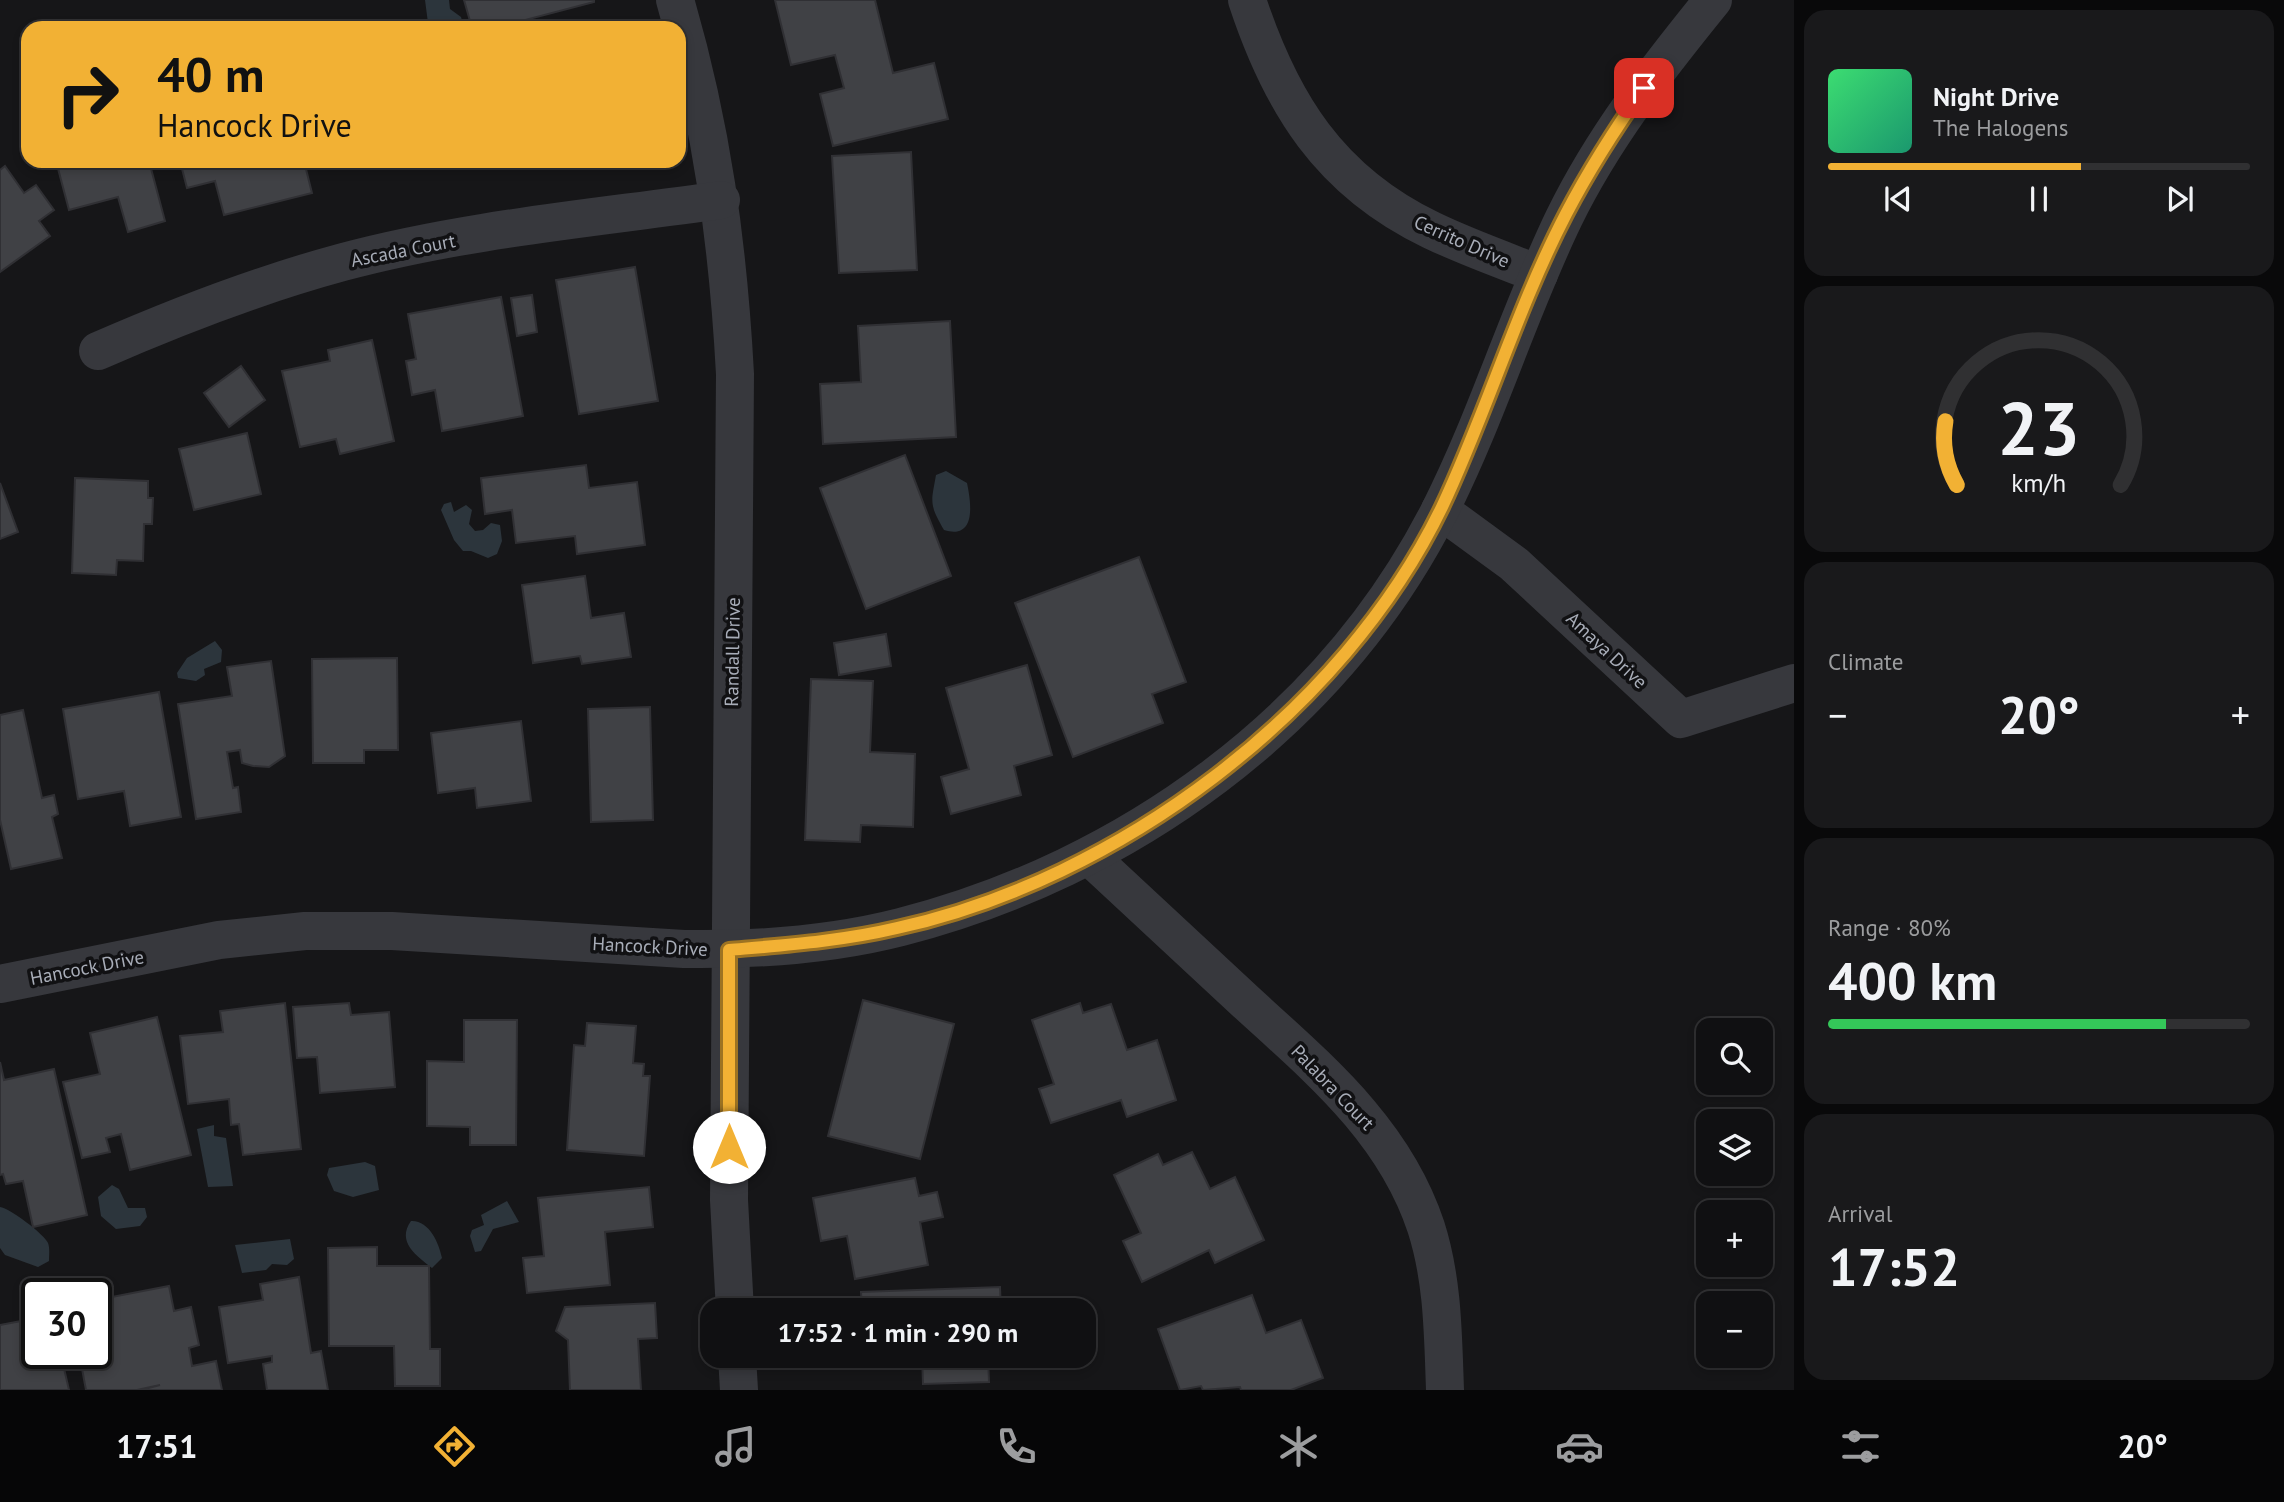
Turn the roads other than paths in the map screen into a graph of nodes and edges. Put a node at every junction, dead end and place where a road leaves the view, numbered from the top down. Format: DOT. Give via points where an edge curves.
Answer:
graph roads {
  1 [pos="675,0"];
  2 [pos="1247,0"];
  3 [pos="1713,0"];
  4 [pos="681,21"];
  5 [pos="686,36"];
  6 [pos="721,200"];
  7 [pos="1539,274"];
  8 [pos="98,351"];
  9 [pos="1440,510"];
  10 [pos="1794,683"];
  11 [pos="1090,857"];
  12 [pos="729,950"];
  13 [pos="0,985"];
  14 [pos="734,1298"];
  15 [pos="738,1368"];
  16 [pos="739,1390"];
  17 [pos="1445,1390"];
  1 -- 4 [label="street, Randall Drive"];
  2 -- 7 [label="street, Cerrito Drive" via="1280,85 1298,115 1344,170 1400,214"];
  3 -- 7 [label="street, Hancock Drive" via="1606,141"];
  5 -- 6 [label="street, Randall Drive"];
  6 -- 8 [label="street, Ascada Court" via="435,242 345,261 256,287"];
  6 -- 12 [label="street, Randall Drive" via="735,374"];
  7 -- 9 [label="street, Hancock Drive"];
  9 -- 10 [label="street, Amaya Drive" via="1514,564 1681,719"];
  9 -- 11 [label="street, Hancock Drive" via="1388,595 1336,664 1296,705 1232,764 1138,831"];
  11 -- 12 [label="street, Hancock Drive" via="981,904 898,928 813,943"];
  11 -- 17 [label="street, Palabra Court" via="1334,1084 1378,1133 1413,1194 1436,1262"];
  12 -- 13 [label="street, Hancock Drive" via="392,931 305,931 219,940"];
  12 -- 14 [label="street, Randall Drive" via="729,1200"];
  15 -- 16 [label="street"];
}
